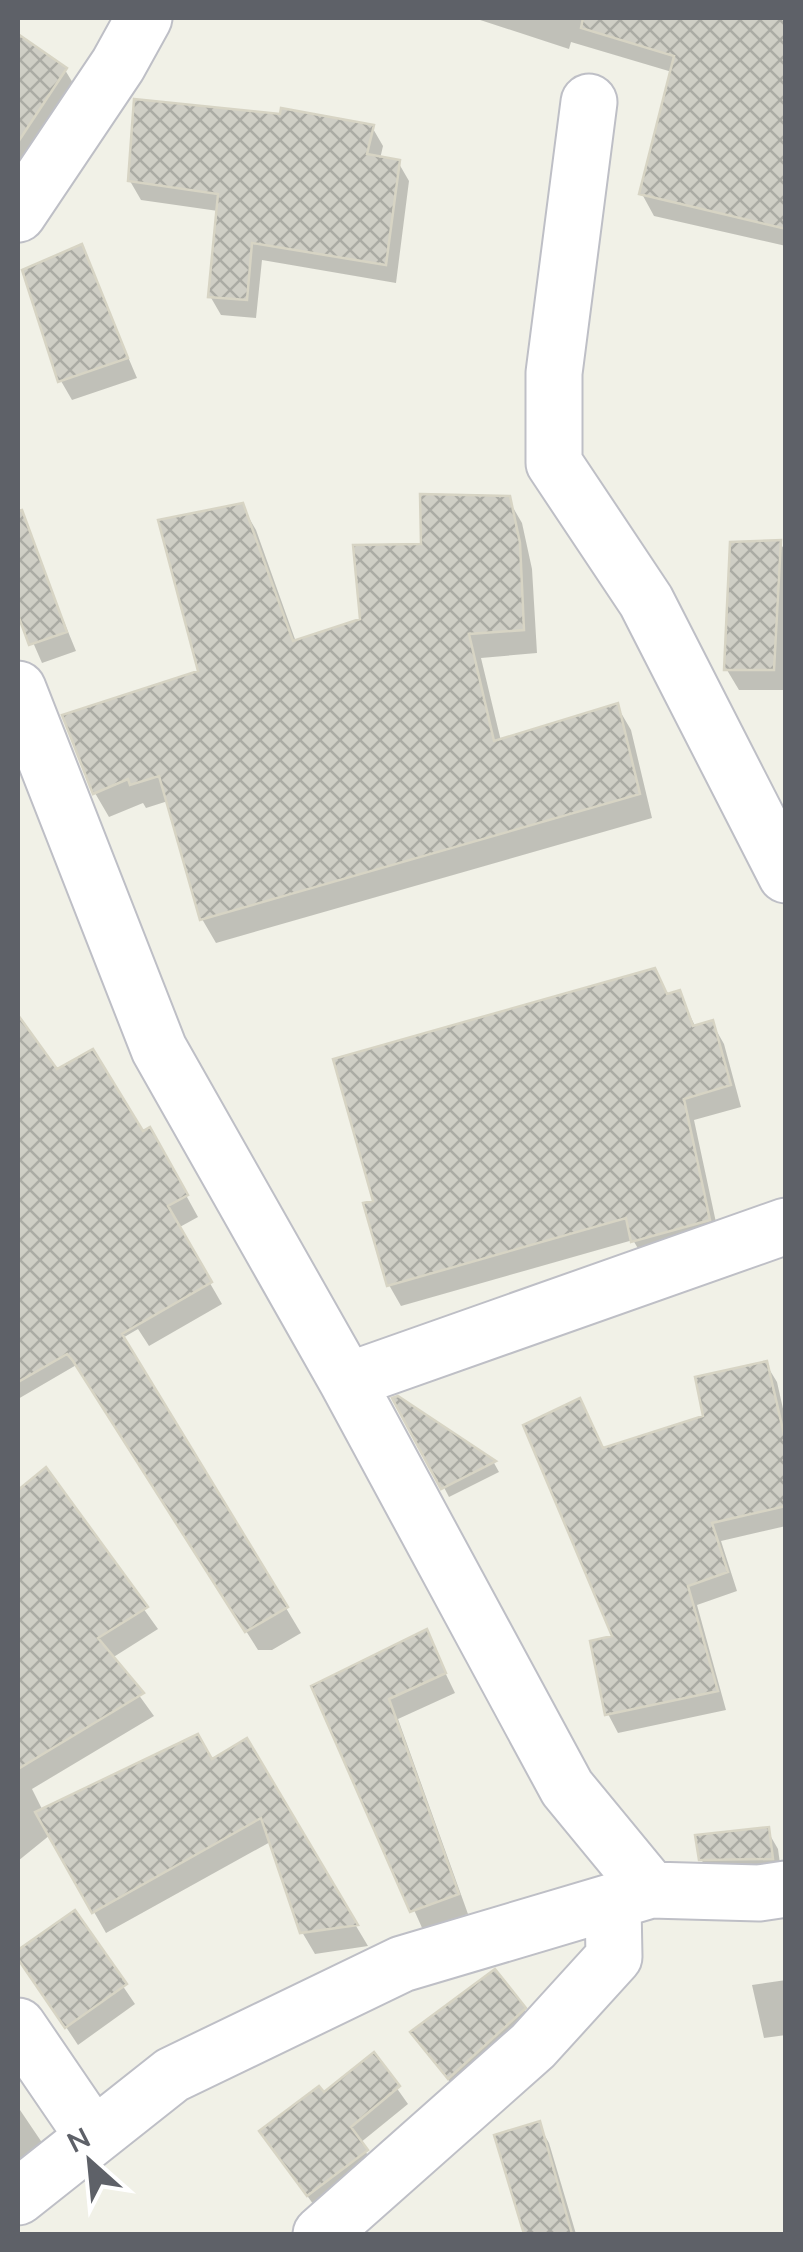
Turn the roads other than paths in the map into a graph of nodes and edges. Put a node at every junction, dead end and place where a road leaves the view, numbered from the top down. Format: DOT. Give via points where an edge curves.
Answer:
graph roads {
  1 [pos="144,18"];
  2 [pos="589,102"];
  3 [pos="18,214"];
  4 [pos="18,690"];
  5 [pos="786,875"];
  6 [pos="786,1226"];
  7 [pos="348,1381"];
  8 [pos="786,1888"];
  9 [pos="632,1897"];
  10 [pos="18,2026"];
  11 [pos="93,2136"];
  12 [pos="18,2197"];
  13 [pos="320,2234"];
  1 -- 3 [label="street"];
  2 -- 5 [label="street" via="554,372 554,463 646,602"];
  4 -- 7 [label="street" via="159,1049"];
  6 -- 7 [label="street"];
  7 -- 9 [label="street" via="496,1663"];
  8 -- 9 [label="street"];
  9 -- 11 [label="street" via="402,1964 172,2075"];
  9 -- 13 [label="street" via="614,1957 533,2046"];
  10 -- 11 [label="street"];
  11 -- 12 [label="street"];
}
